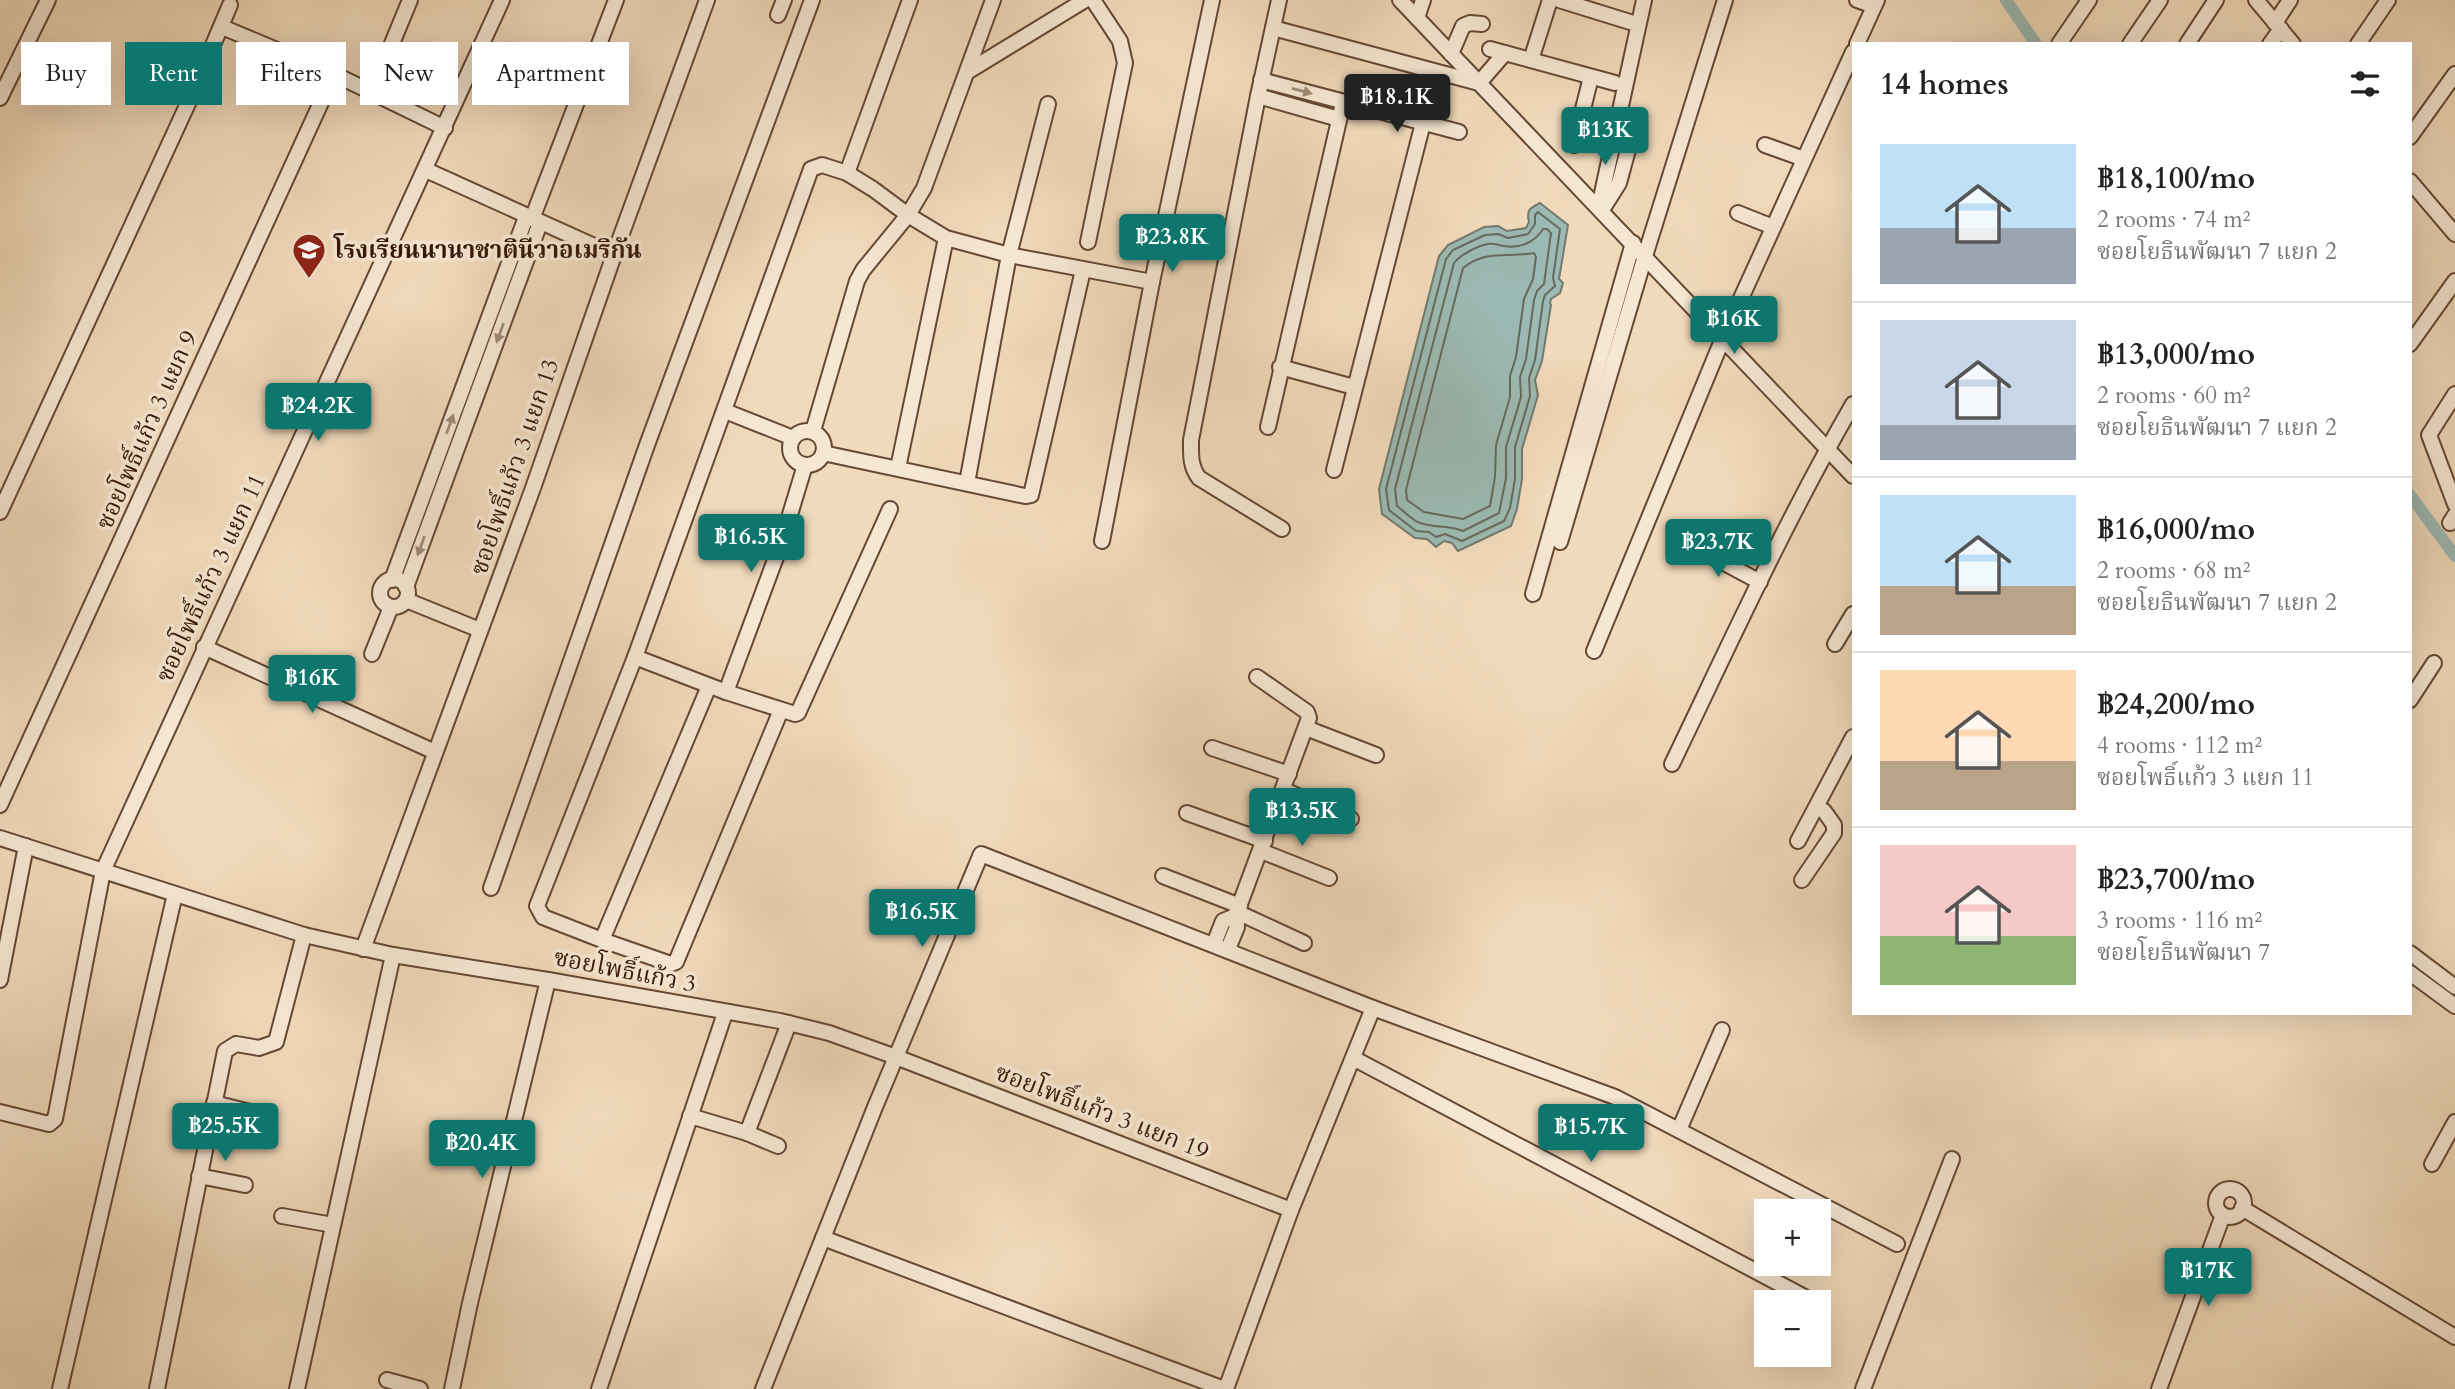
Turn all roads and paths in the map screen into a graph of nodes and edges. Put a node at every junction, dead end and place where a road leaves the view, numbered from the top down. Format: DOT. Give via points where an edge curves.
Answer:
graph roads {
  1 [pos="48,0"];
  2 [pos="410,0"];
  3 [pos="502,0"];
  4 [pos="616,0"];
  5 [pos="707,0"];
  6 [pos="784,0"];
  7 [pos="812,0"];
  8 [pos="911,0"];
  9 [pos="993,0"];
  10 [pos="1085,0"];
  11 [pos="1093,0"];
  12 [pos="1212,0"];
  13 [pos="1279,0"];
  14 [pos="1400,0"];
  15 [pos="1423,0"];
  16 [pos="1550,0"];
  17 [pos="1559,0"];
  18 [pos="1644,0"];
  19 [pos="1725,0"];
  20 [pos="1857,0"];
  21 [pos="2089,0"];
  22 [pos="2160,0"];
  23 [pos="2216,0"];
  24 [pos="2256,0"];
  25 [pos="2290,0"];
  26 [pos="2388,0"];
  27 [pos="1876,3"];
  28 [pos="230,5"];
  29 [pos="778,15"];
  30 [pos="1417,18"];
  31 [pos="1630,22"];
  32 [pos="1482,24"];
  33 [pos="2278,26"];
  34 [pos="222,27"];
  35 [pos="1273,28"];
  36 [pos="258,42"];
  37 [pos="393,42"];
  38 [pos="1858,42"];
  39 [pos="2060,42"];
  40 [pos="2131,42"];
  41 [pos="2188,42"];
  42 [pos="2271,42"];
  43 [pos="2291,42"];
  44 [pos="2359,42"];
  45 [pos="1490,49"];
  46 [pos="1505,53"];
  47 [pos="1451,54"];
  48 [pos="1852,54"];
  49 [pos="1531,60"];
  50 [pos="967,72"];
  51 [pos="2455,74"];
  52 [pos="1591,78"];
  53 [pos="1261,80"];
  54 [pos="1479,83"];
  55 [pos="1615,83"];
  56 [pos="1258,96"];
  57 [pos="0,98"];
  58 [pos="1343,103"];
  59 [pos="1048,104"];
  60 [pos="320,105"];
  61 [pos="398,105"];
  62 [pos="1339,119"];
  63 [pos="1423,123"];
  64 [pos="445,128"];
  65 [pos="1459,132"];
  66 [pos="2412,134"];
  67 [pos="1632,135"];
  68 [pos="1574,145"];
  69 [pos="1765,145"];
  70 [pos="1804,159"];
  71 [pos="426,170"];
  72 [pos="847,173"];
  73 [pos="2412,183"];
  74 [pos="1601,209"];
  75 [pos="1738,213"];
  76 [pos="908,215"];
  77 [pos="533,220"];
  78 [pos="1773,227"];
  79 [pos="2455,234"];
  80 [pos="946,238"];
  81 [pos="1088,242"];
  82 [pos="1633,243"];
  83 [pos="614,255"];
  84 [pos="1009,255"];
  85 [pos="1645,256"];
  86 [pos="1083,270"];
  87 [pos="2455,281"];
  88 [pos="1152,282"];
  89 [pos="508,290"];
  90 [pos="1723,338"];
  91 [pos="2412,341"];
  92 [pos="1280,367"];
  93 [pos="1354,387"];
  94 [pos="2455,394"];
  95 [pos="1852,406"];
  96 [pos="725,411"];
  97 [pos="1268,427"];
  98 [pos="813,431"];
  99 [pos="793,438"];
  100 [pos="1828,448"];
  101 [pos="823,453"];
  102 [pos="804,465"];
  103 [pos="898,468"];
  104 [pos="433,469"];
  105 [pos="1334,470"];
  106 [pos="448,474"];
  107 [pos="1852,474"];
  108 [pos="967,483"];
  109 [pos="2455,504"];
  110 [pos="890,509"];
  111 [pos="0,512"];
  112 [pos="1282,529"];
  113 [pos="1101,541"];
  114 [pos="1560,542"];
  115 [pos="1693,546"];
  116 [pos="392,580"];
  117 [pos="1760,582"];
  118 [pos="406,593"];
  119 [pos="1533,594"];
  120 [pos="391,607"];
  121 [pos="1852,616"];
  122 [pos="480,630"];
  123 [pos="1835,644"];
  124 [pos="204,647"];
  125 [pos="1594,651"];
  126 [pos="372,654"];
  127 [pos="635,657"];
  128 [pos="2434,663"];
  129 [pos="1256,677"];
  130 [pos="709,686"];
  131 [pos="726,692"];
  132 [pos="2412,697"];
  133 [pos="781,710"];
  134 [pos="1306,727"];
  135 [pos="1852,739"];
  136 [pos="1212,748"];
  137 [pos="435,752"];
  138 [pos="1376,755"];
  139 [pos="1672,764"];
  140 [pos="1289,774"];
  141 [pos="1284,790"];
  142 [pos="0,805"];
  143 [pos="1824,811"];
  144 [pos="1187,813"];
  145 [pos="1351,819"];
  146 [pos="0,838"];
  147 [pos="1798,841"];
  148 [pos="26,846"];
  149 [pos="1263,846"];
  150 [pos="103,871"];
  151 [pos="1163,876"];
  152 [pos="1329,878"];
  153 [pos="1802,880"];
  154 [pos="491,888"];
  155 [pos="175,894"];
  156 [pos="1237,911"];
  157 [pos="304,935"];
  158 [pos="602,940"];
  159 [pos="1304,943"];
  160 [pos="1221,947"];
  161 [pos="363,949"];
  162 [pos="393,955"];
  163 [pos="2412,955"];
  164 [pos="2412,975"];
  165 [pos="0,980"];
  166 [pos="548,980"];
  167 [pos="2455,987"];
  168 [pos="2455,1006"];
  169 [pos="1373,1008"];
  170 [pos="725,1013"];
  171 [pos="789,1023"];
  172 [pos="1722,1030"];
  173 [pos="896,1057"];
  174 [pos="1353,1058"];
  175 [pos="214,1103"];
  176 [pos="0,1112"];
  177 [pos="262,1115"];
  178 [pos="690,1116"];
  179 [pos="2455,1122"];
  180 [pos="1679,1130"];
  181 [pos="747,1133"];
  182 [pos="778,1146"];
  183 [pos="1952,1159"];
  184 [pos="2432,1164"];
  185 [pos="199,1176"];
  186 [pos="245,1185"];
  187 [pos="1799,1199"];
  188 [pos="2242,1208"];
  189 [pos="1291,1210"];
  190 [pos="1831,1215"];
  191 [pos="2223,1215"];
  192 [pos="282,1216"];
  193 [pos="333,1224"];
  194 [pos="823,1238"];
  195 [pos="1897,1244"];
  196 [pos="1791,1290"];
  197 [pos="2455,1337"];
  198 [pos="387,1380"];
  199 [pos="60,1389"];
  200 [pos="157,1389"];
  201 [pos="297,1389"];
  202 [pos="421,1389"];
  203 [pos="452,1389"];
  204 [pos="598,1389"];
  205 [pos="763,1389"];
  206 [pos="1225,1389"];
  207 [pos="1863,1389"];
  208 [pos="2159,1389"];
  1 -- 57 [label="street"];
  2 -- 37 [label="street"];
  3 -- 64 [label="street, ซอยโพธิ์แก้ว 3 แยก 11"];
  4 -- 77 [label="street"];
  5 -- 83 [label="street, ซอยโพธิ์แก้ว 3 แยก 13"];
  6 -- 29 [label="street"];
  7 -- 154 [label="street" via="647,445"];
  8 -- 72 [label="street"];
  9 -- 50 [label="street"];
  10 -- 50 [label="street"];
  11 -- 81 [label="street" via="1120,41 1125,63"];
  12 -- 88 [label="street"];
  13 -- 35 [label="street"];
  14 -- 30 [label="street"];
  15 -- 30 [label="street"];
  16 -- 49 [label="street"];
  17 -- 31 [label="street"];
  18 -- 74 [label="street"];
  19 -- 85 [label="street"];
  20 -- 27 [label="street"];
  21 -- 39 [label="street"];
  22 -- 40 [label="street"];
  23 -- 41 [label="street"];
  24 -- 33 [label="street"];
  25 -- 33 [label="street"];
  26 -- 44 [label="street"];
  27 -- 38 [label="street"];
  28 -- 34 [label="street"];
  30 -- 47 [label="street"];
  32 -- 47 [label="street" via="1462,26"];
  33 -- 42 [label="street"];
  33 -- 43 [label="street"];
  34 -- 36 [label="street"];
  34 -- 111 [label="street"];
  35 -- 53 [label="street"];
  35 -- 54 [label="street"];
  45 -- 46 [label="street"];
  46 -- 49 [label="street"];
  46 -- 54 [label="street"];
  47 -- 54 [label="street"];
  48 -- 70 [label="street"];
  49 -- 52 [label="street"];
  50 -- 76 [label="street" via="924,188"];
  51 -- 66 [label="street"];
  52 -- 55 [label="street"];
  52 -- 68 [label="street"];
  53 -- 56 [label="street"];
  53 -- 58 [label="street, one-way"];
  54 -- 74 [label="street"];
  56 -- 62 [label="street"];
  56 -- 112 [label="street" via="1191,459 1199,478"];
  58 -- 62 [label="street"];
  58 -- 63 [label="street"];
  59 -- 84 [label="street"];
  60 -- 142 [label="street, ซอยโพธิ์แก้ว 3 แยก 9"];
  61 -- 64 [label="street"];
  62 -- 92 [label="street"];
  63 -- 65 [label="street"];
  63 -- 93 [label="street"];
  64 -- 71 [label="street, ซอยโพธิ์แก้ว 3 แยก 11"];
  67 -- 74 [label="street" via="1619,183"];
  69 -- 70 [label="street"];
  70 -- 78 [label="street"];
  71 -- 77 [label="street"];
  71 -- 124 [label="street, ซอยโพธิ์แก้ว 3 แยก 11"];
  72 -- 76 [label="street"];
  72 -- 96 [label="street" via="822,165 811,169"];
  73 -- 79 [label="street"];
  74 -- 82 [label="street"];
  75 -- 78 [label="street"];
  76 -- 80 [label="street"];
  76 -- 98 [label="street" via="857,281"];
  77 -- 83 [label="street"];
  77 -- 89 [label="street"];
  78 -- 90 [label="street"];
  80 -- 84 [label="street"];
  80 -- 103 [label="street"];
  82 -- 85 [label="street"];
  82 -- 119 [label="street"];
  83 -- 122 [label="street, ซอยโพธิ์แก้ว 3 แยก 13"];
  84 -- 86 [label="street"];
  84 -- 108 [label="street"];
  85 -- 90 [label="street"];
  85 -- 114 [label="street"];
  86 -- 88 [label="street"];
  86 -- 108 [label="street" via="1032,494"];
  87 -- 91 [label="street"];
  88 -- 113 [label="street"];
  104 -- 89 [label="street, one-way"];
  89 -- 106 [label="street, one-way"];
  90 -- 100 [label="street"];
  90 -- 125 [label="street"];
  92 -- 93 [label="street"];
  92 -- 97 [label="street"];
  93 -- 105 [label="street"];
  94 -- 109 [label="street" via="2429,435"];
  95 -- 100 [label="street"];
  96 -- 99 [label="street"];
  96 -- 127 [label="street"];
  98 -- 99 [label="street" via="804,430"];
  98 -- 101 [label="street" via="822,440"];
  99 -- 102 [label="street" via="791,452"];
  100 -- 107 [label="street"];
  100 -- 117 [label="street"];
  101 -- 102 [label="street" via="816,462"];
  101 -- 103 [label="street"];
  102 -- 131 [label="street" via="782,541"];
  103 -- 108 [label="street"];
  104 -- 106 [label="street"];
  104 -- 116 [label="street"];
  106 -- 118 [label="street, one-way"];
  110 -- 133 [label="street" via="801,709 795,715"];
  115 -- 117 [label="street"];
  116 -- 118 [label="street" via="400,581"];
  116 -- 120 [label="street" via="382,586 380,594"];
  117 -- 139 [label="street"];
  118 -- 120 [label="street" via="399,606"];
  118 -- 122 [label="street"];
  120 -- 126 [label="street"];
  121 -- 123 [label="street"];
  122 -- 137 [label="street, ซอยโพธิ์แก้ว 3 แยก 13"];
  124 -- 137 [label="street"];
  124 -- 150 [label="street, ซอยโพธิ์แก้ว 3 แยก 11"];
  127 -- 130 [label="street"];
  127 -- 158 [label="street" via="537,906 543,917"];
  128 -- 132 [label="street"];
  129 -- 134 [label="street" via="1307,712"];
  130 -- 131 [label="street"];
  130 -- 158 [label="street"];
  131 -- 133 [label="street"];
  133 -- 158 [label="street" via="676,962"];
  134 -- 138 [label="street"];
  134 -- 140 [label="street"];
  135 -- 147 [label="street"];
  136 -- 140 [label="street"];
  137 -- 161 [label="street, ซอยโพธิ์แก้ว 3 แยก 13"];
  140 -- 141 [label="street"];
  141 -- 145 [label="street"];
  141 -- 149 [label="street"];
  143 -- 153 [label="street" via="1834,833"];
  144 -- 149 [label="street"];
  146 -- 148 [label="street, ซอยโพธิ์แก้ว 3"];
  148 -- 150 [label="street, ซอยโพธิ์แก้ว 3"];
  148 -- 165 [label="street"];
  149 -- 152 [label="street"];
  149 -- 156 [label="street"];
  150 -- 155 [label="street, ซอยโพธิ์แก้ว 3"];
  150 -- 176 [label="street, ซอยโพธิ์แก้ว 3 แยก 11" via="55,1119 49,1124"];
  151 -- 156 [label="street"];
  155 -- 157 [label="street, ซอยโพธิ์แก้ว 3"];
  155 -- 199 [label="street"];
  156 -- 159 [label="street"];
  156 -- 160 [label="street" via="1237,927"];
  157 -- 161 [label="street, ซอยโพธิ์แก้ว 3"];
  157 -- 175 [label="street" via="276,1042 260,1048 229,1046"];
  160 -- 169 [label="street"];
  160 -- 173 [label="street" via="981,854"];
  161 -- 162 [label="street, ซอยโพธิ์แก้ว 3"];
  162 -- 166 [label="street, ซอยโพธิ์แก้ว 3"];
  162 -- 193 [label="street"];
  163 -- 167 [label="street"];
  164 -- 168 [label="street"];
  166 -- 170 [label="street, ซอยโพธิ์แก้ว 3"];
  166 -- 203 [label="street"];
  169 -- 174 [label="street"];
  169 -- 180 [label="street" via="1615,1097"];
  170 -- 171 [label="street, ซอยโพธิ์แก้ว 3"];
  170 -- 178 [label="street"];
  171 -- 173 [label="street, ซอยโพธิ์แก้ว 3"];
  171 -- 181 [label="street"];
  172 -- 180 [label="street"];
  173 -- 189 [label="street, ซอยโพธิ์แก้ว 3 แยก 19"];
  173 -- 194 [label="street"];
  174 -- 189 [label="street"];
  174 -- 196 [label="street"];
  175 -- 177 [label="street"];
  175 -- 185 [label="street"];
  178 -- 181 [label="street"];
  178 -- 204 [label="street"];
  179 -- 184 [label="street"];
  180 -- 187 [label="street"];
  181 -- 182 [label="street"];
  183 -- 207 [label="street"];
  185 -- 186 [label="street"];
  185 -- 200 [label="street"];
  188 -- 191 [label="street" via="2234,1216"];
  188 -- 191 [label="street" via="2238,1192 2222,1191 2216,1207"];
  188 -- 197 [label="street"];
  189 -- 206 [label="street"];
  190 -- 195 [label="street"];
  191 -- 208 [label="street"];
  192 -- 193 [label="street"];
  193 -- 201 [label="street"];
  194 -- 205 [label="street"];
  194 -- 206 [label="street"];
  198 -- 202 [label="street"];
}
